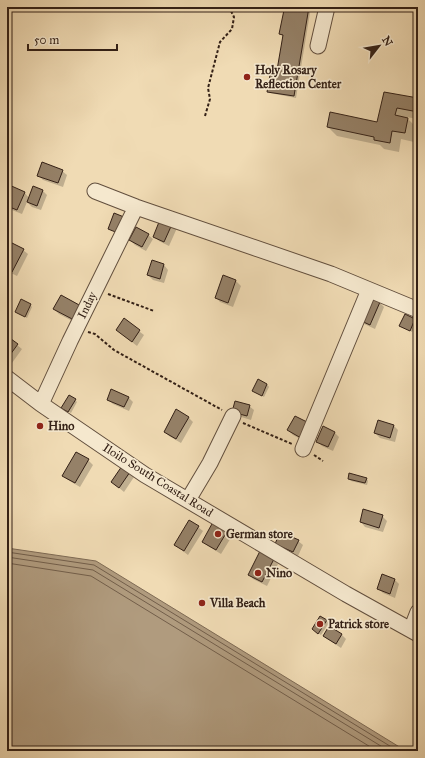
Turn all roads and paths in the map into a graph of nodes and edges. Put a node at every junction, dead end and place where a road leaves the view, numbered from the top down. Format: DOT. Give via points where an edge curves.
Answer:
graph roads {
  1 [pos="229,7"];
  2 [pos="327,7"];
  3 [pos="318,46"];
  4 [pos="205,116"];
  5 [pos="95,191"];
  6 [pos="136,208"];
  7 [pos="95,289"];
  8 [pos="369,290"];
  9 [pos="418,310"];
  10 [pos="154,311"];
  11 [pos="76,329"];
  12 [pos="7,378"];
  13 [pos="41,404"];
  14 [pos="233,416"];
  15 [pos="303,449"];
  16 [pos="323,461"];
  17 [pos="188,500"];
  18 [pos="418,612"];
  19 [pos="414,632"];
  1 -- 4 [label="path" via="234,17 232,29 220,42 208,88 210,99"];
  2 -- 3 [label="street"];
  5 -- 6 [label="street"];
  6 -- 7 [label="street, Inday"];
  6 -- 8 [label="street" via="331,274"];
  7 -- 10 [label="path"];
  7 -- 11 [label="street, Inday"];
  8 -- 9 [label="street"];
  8 -- 15 [label="street"];
  11 -- 13 [label="street, Inday"];
  11 -- 14 [label="path" via="95,334 114,350"];
  12 -- 13 [label="street, Iloilo South Coastal Road"];
  13 -- 17 [label="street, Iloilo South Coastal Road" via="144,475"];
  14 -- 15 [label="path" via="243,423"];
  14 -- 17 [label="street"];
  15 -- 16 [label="path"];
  17 -- 19 [label="street, Iloilo South Coastal Road"];
  18 -- 19 [label="street"];
}
